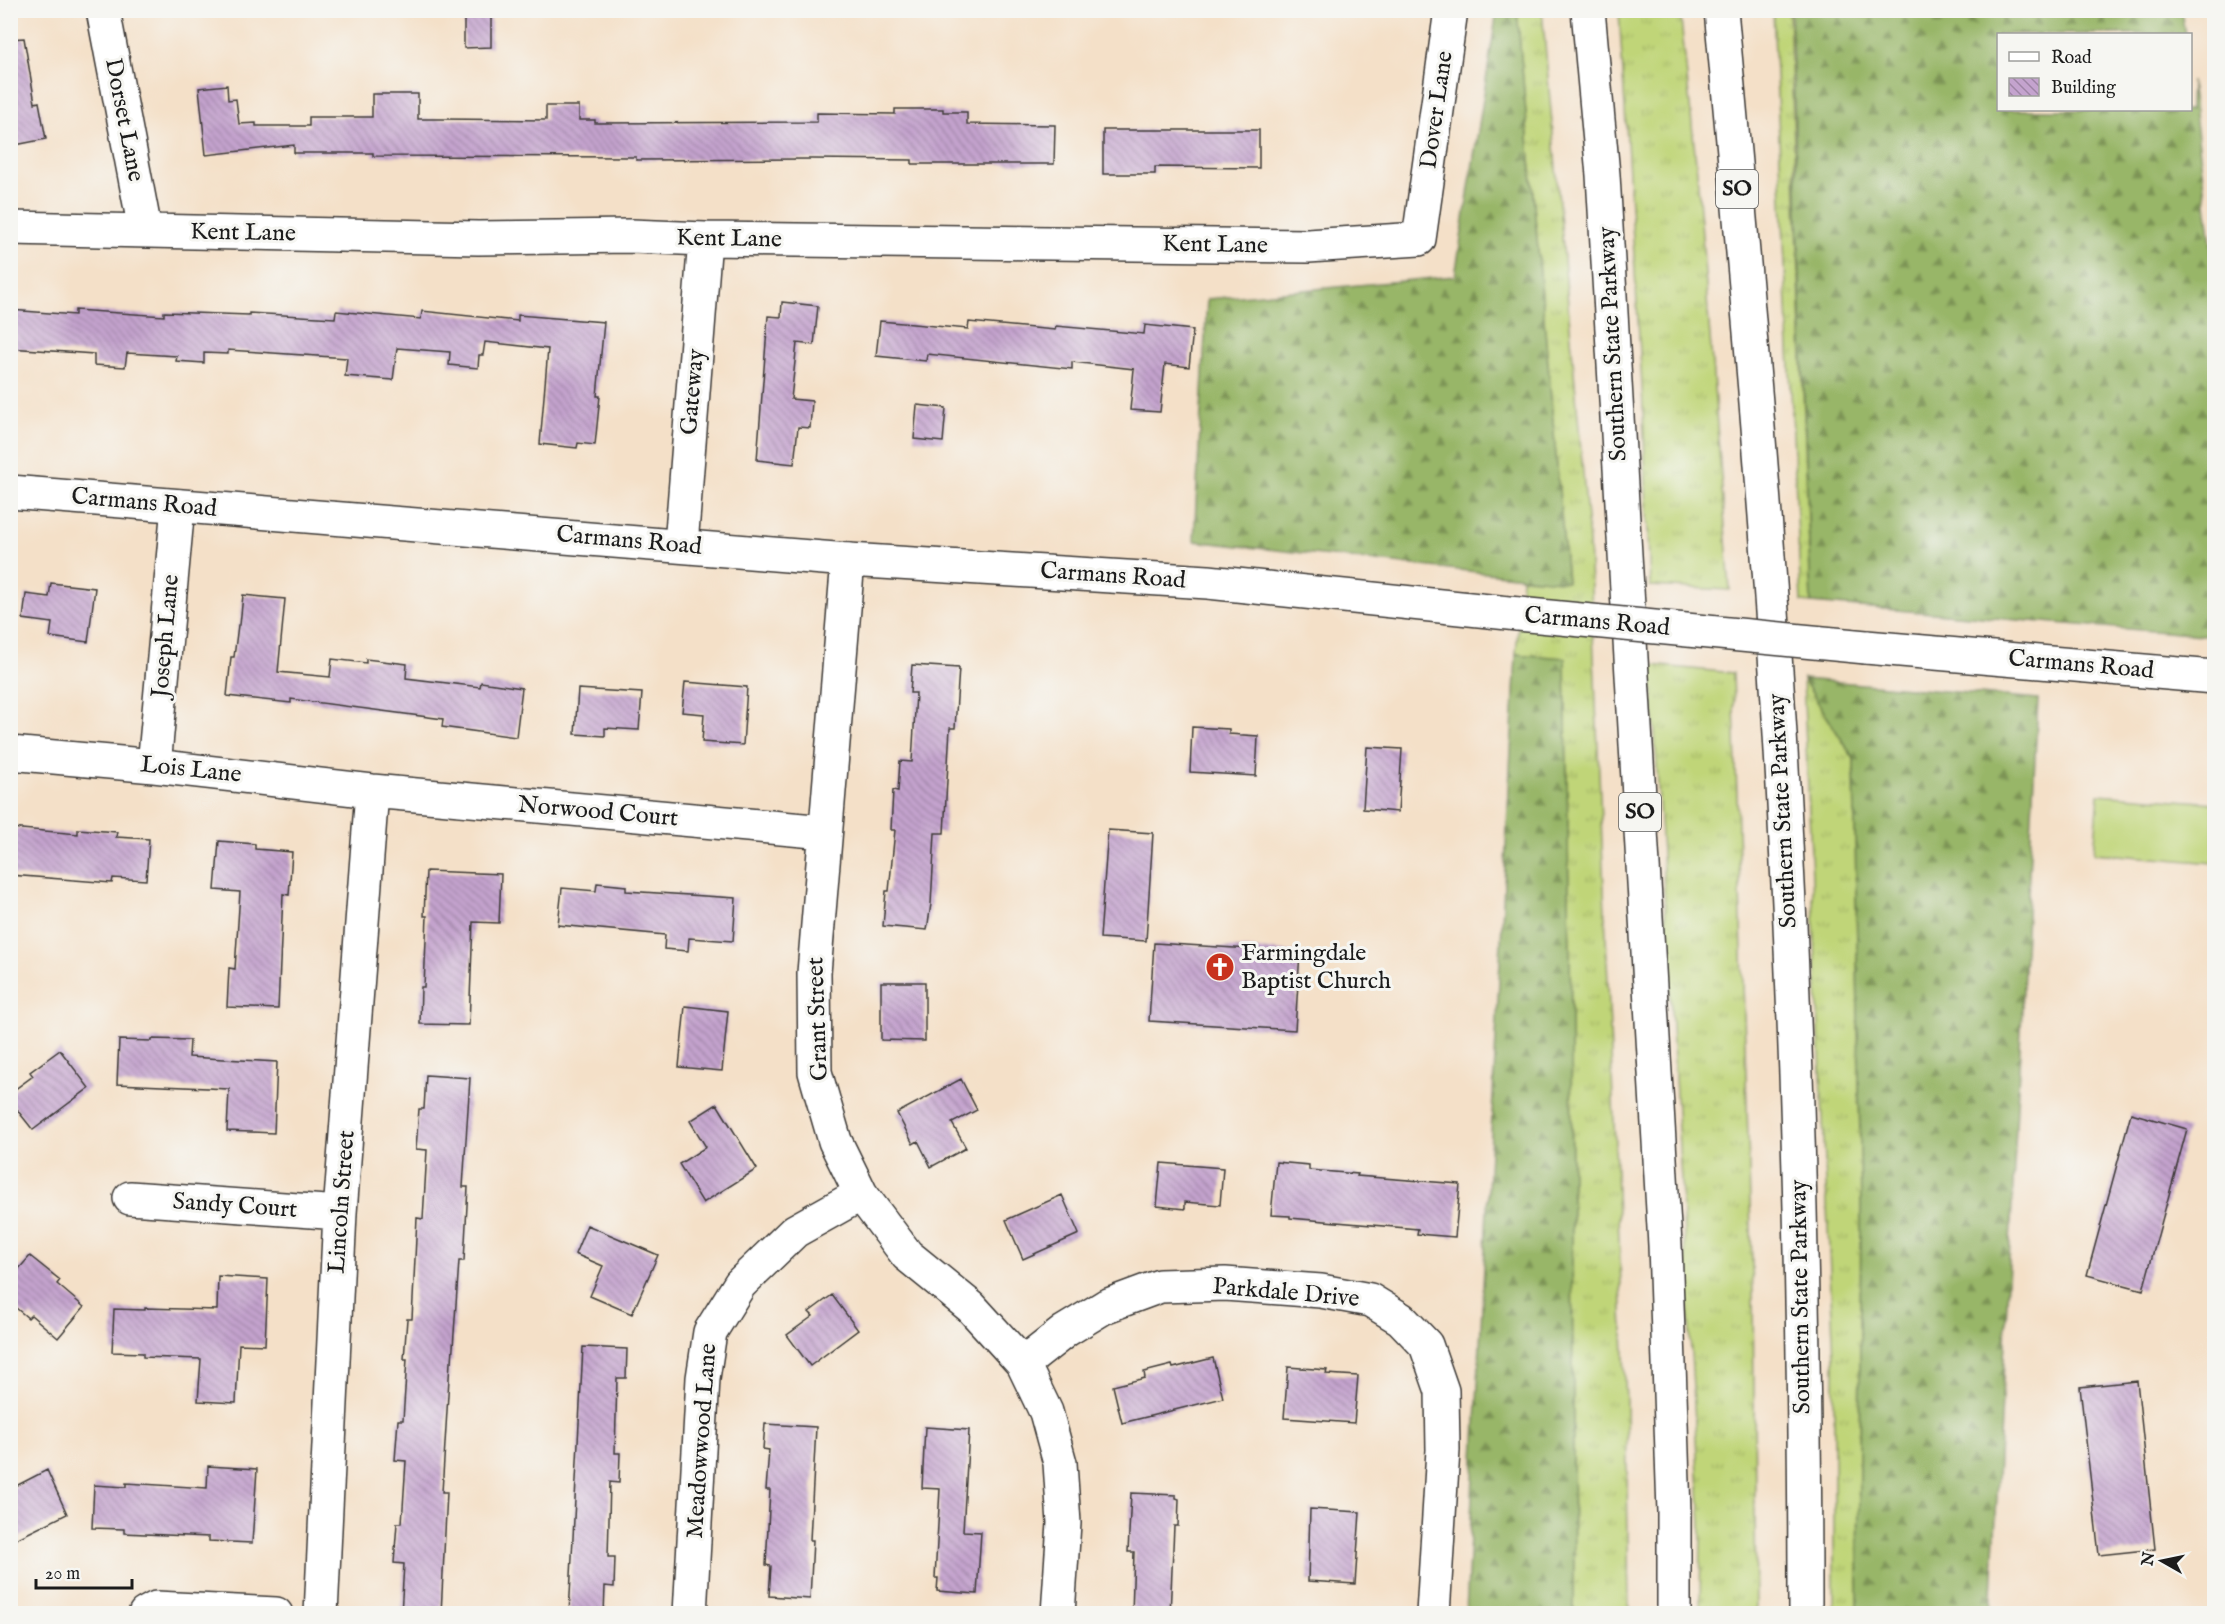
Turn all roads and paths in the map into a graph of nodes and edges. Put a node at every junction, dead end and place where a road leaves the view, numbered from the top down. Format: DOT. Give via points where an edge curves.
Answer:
graph roads {
  1 [pos="102,10"];
  2 [pos="1451,10"];
  3 [pos="1588,10"];
  4 [pos="1721,10"];
  5 [pos="1423,210"];
  6 [pos="10,228"];
  7 [pos="146,230"];
  8 [pos="705,239"];
  9 [pos="10,492"];
  10 [pos="178,506"];
  11 [pos="681,545"];
  12 [pos="848,560"];
  13 [pos="2214,677"];
  14 [pos="10,753"];
  15 [pos="154,766"];
  16 [pos="372,791"];
  17 [pos="825,832"];
  18 [pos="861,1194"];
  19 [pos="130,1198"];
  20 [pos="340,1213"];
  21 [pos="1023,1364"];
  22 [pos="145,1614"];
  23 [pos="276,1614"];
  24 [pos="321,1614"];
  25 [pos="690,1614"];
  26 [pos="1058,1614"];
  27 [pos="1433,1614"];
  28 [pos="1674,1614"];
  29 [pos="1805,1614"];
  1 -- 7 [label="main road, Dorset Lane"];
  2 -- 5 [label="main road, Dover Lane"];
  3 -- 28 [label="main road, Southern State Parkway / SO" via="1604,199 1665,1245"];
  4 -- 29 [label="main road, Southern State Parkway / SO" via="1754,368 1785,822 1797,1106"];
  5 -- 8 [label="main road, Kent Lane" via="1419,239 1308,246"];
  6 -- 7 [label="main road, Kent Lane"];
  7 -- 8 [label="main road, Kent Lane"];
  8 -- 11 [label="main road, Gateway"];
  9 -- 10 [label="main road, Carmans Road"];
  10 -- 11 [label="main road, Carmans Road"];
  10 -- 15 [label="main road, Joseph Lane"];
  11 -- 12 [label="main road, Carmans Road"];
  12 -- 13 [label="main road, Carmans Road, bridge" via="1208,582"];
  12 -- 17 [label="main road, Grant Street"];
  14 -- 15 [label="main road, Lois Lane"];
  15 -- 16 [label="main road, Lois Lane"];
  16 -- 17 [label="main road, Norwood Court"];
  16 -- 20 [label="main road, Lincoln Street"];
  17 -- 18 [label="main road, Grant Street" via="814,973 815,1072 835,1141"];
  18 -- 21 [label="main road, Grant Street" via="907,1255 971,1307"];
  18 -- 25 [label="main road, Meadowwood Lane" via="795,1231 740,1284 710,1332 703,1378"];
  19 -- 20 [label="main road, Sandy Court"];
  20 -- 24 [label="main road, Lincoln Street"];
  21 -- 26 [label="main road, Grant Street" via="1046,1412 1060,1463 1064,1523"];
  21 -- 27 [label="main road, Parkdale Drive" via="1106,1306 1160,1286 1225,1284 1321,1291 1370,1300 1401,1319 1426,1345 1442,1391 1443,1450"];
  22 -- 23 [label="main road" via="156,1608"];
}
